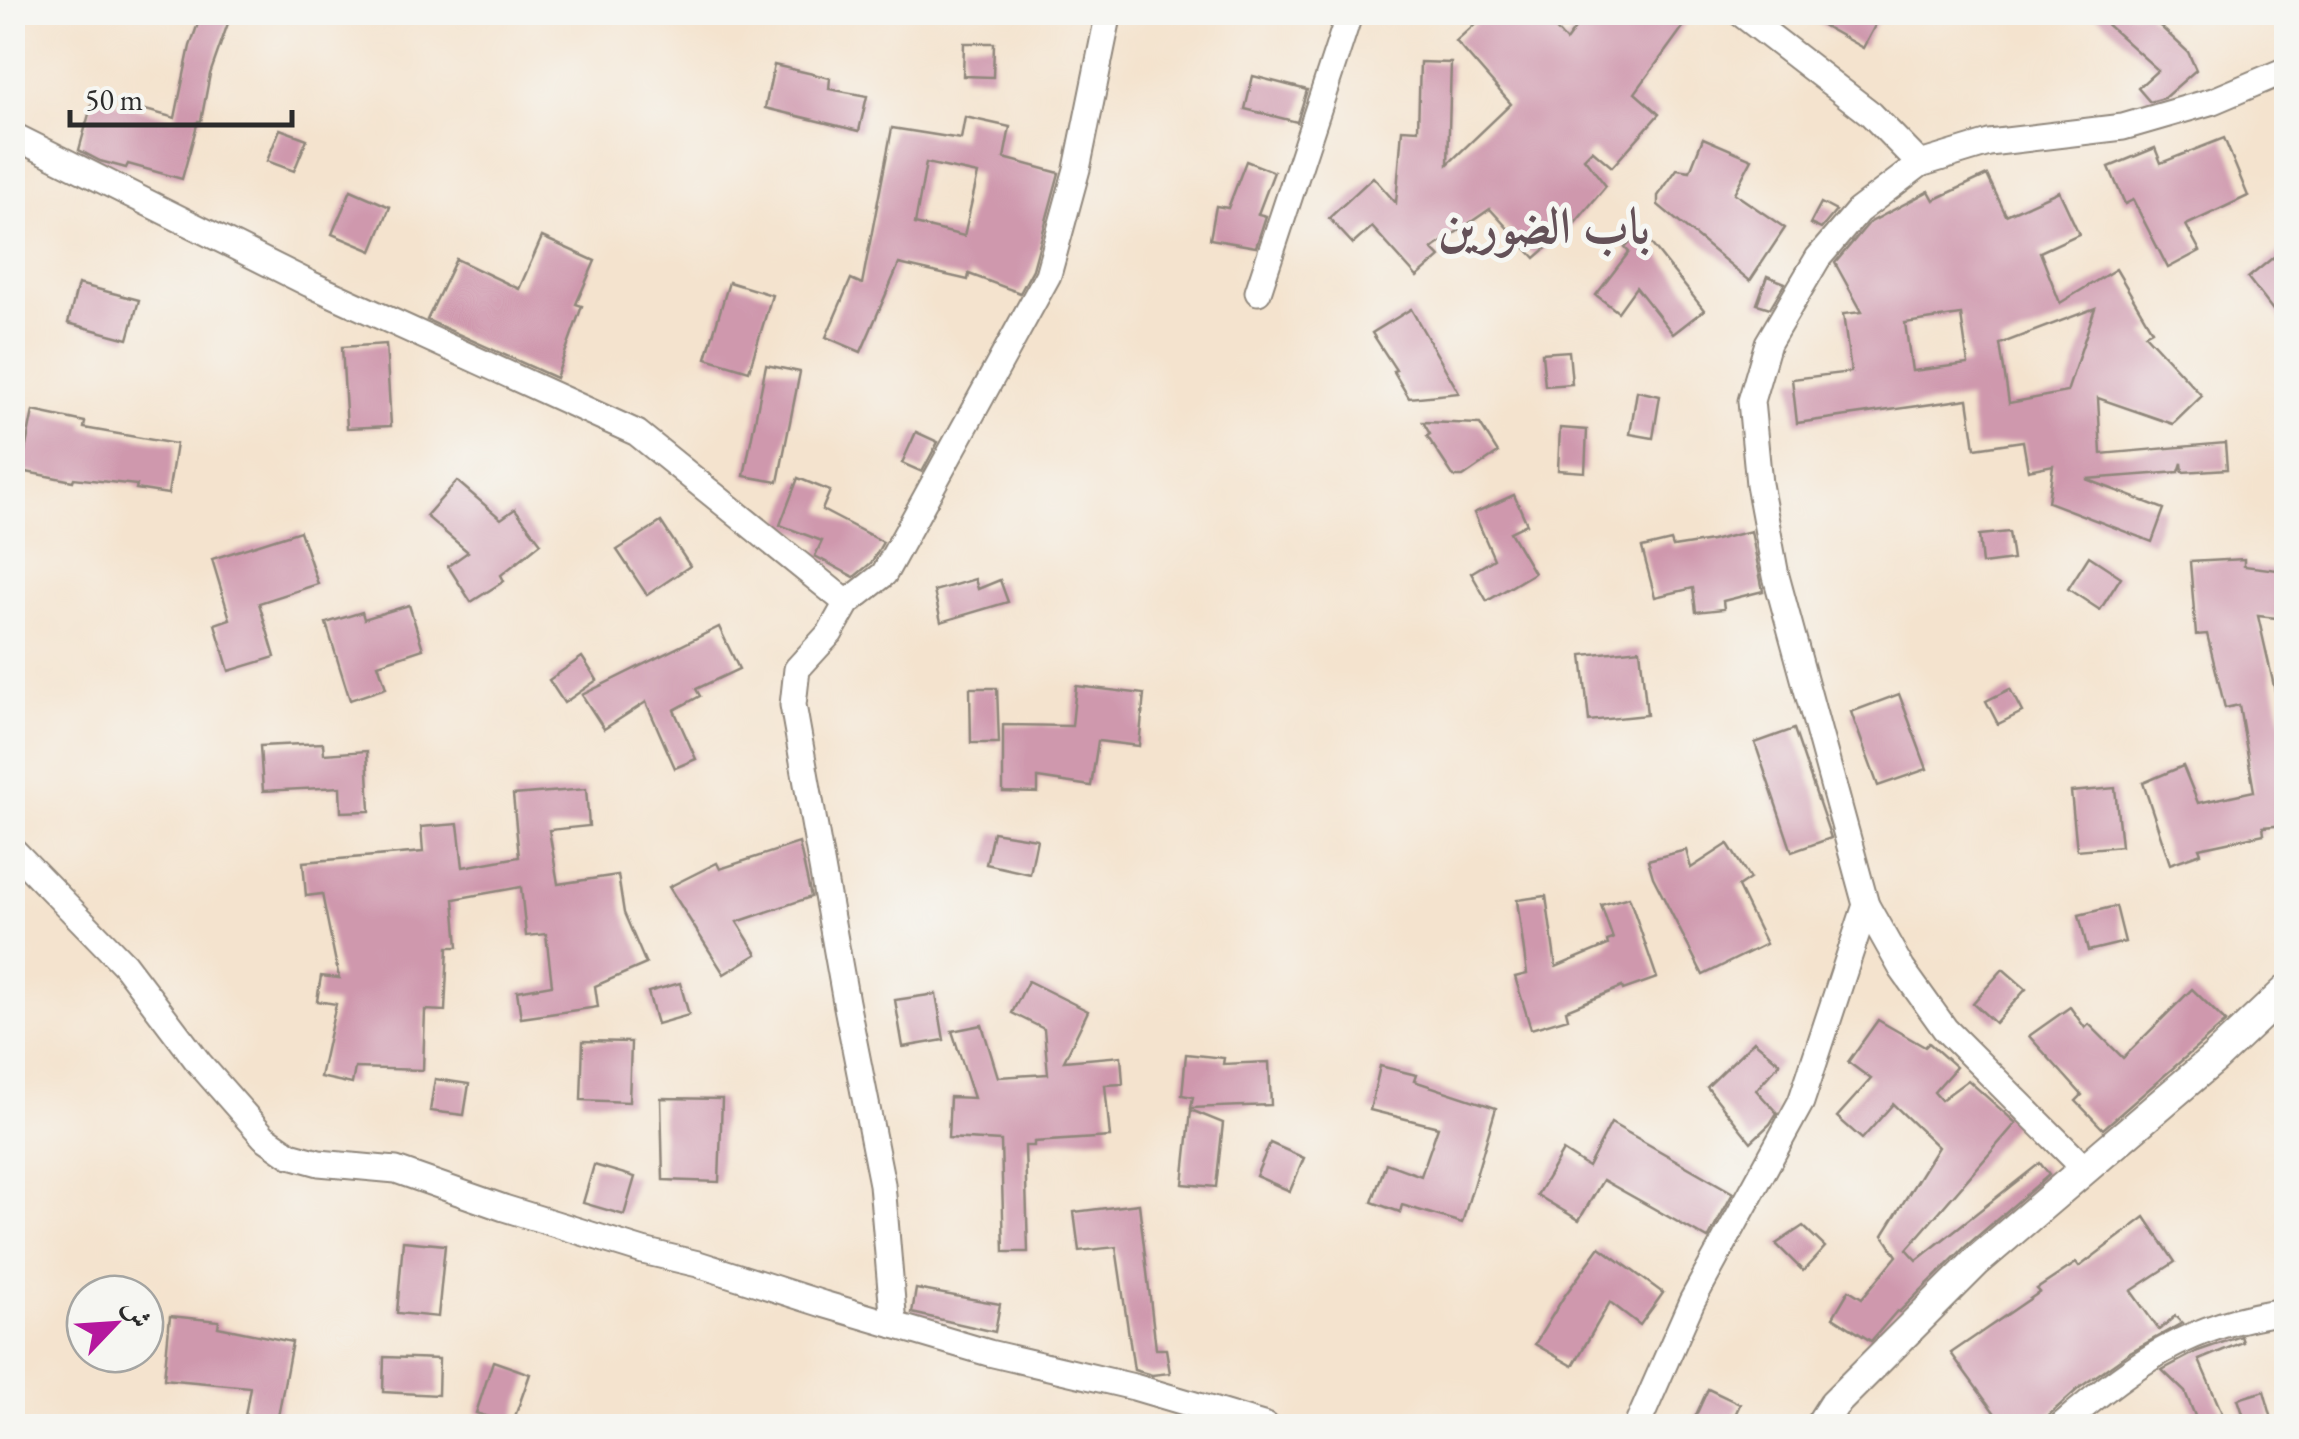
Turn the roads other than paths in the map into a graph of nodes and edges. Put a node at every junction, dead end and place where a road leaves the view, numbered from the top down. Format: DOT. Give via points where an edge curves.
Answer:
graph roads {
  1 [pos="1108,12"];
  2 [pos="1350,12"];
  3 [pos="1744,14"];
  4 [pos="2286,70"];
  5 [pos="12,135"];
  6 [pos="1920,164"];
  7 [pos="1258,292"];
  8 [pos="847,603"];
  9 [pos="12,849"];
  10 [pos="1866,905"];
  11 [pos="2286,991"];
  12 [pos="2085,1169"];
  13 [pos="2286,1311"];
  14 [pos="894,1325"];
  15 [pos="1266,1426"];
  16 [pos="1638,1426"];
  17 [pos="1820,1426"];
  18 [pos="2061,1426"];
  1 -- 8 [label="street" via="1048,275 884,574"];
  2 -- 7 [label="street"];
  3 -- 6 [label="street" via="1871,114"];
  4 -- 6 [label="street" via="2213,101 2124,127 1989,143"];
  5 -- 8 [label="street" via="310,284 637,433"];
  6 -- 10 [label="street" via="1858,210 1818,258 1768,343 1751,401 1776,576"];
  8 -- 14 [label="street" via="798,669 794,705 882,1184"];
  9 -- 14 [label="street" via="124,964 264,1137 290,1155 396,1170"];
  10 -- 12 [label="street" via="1945,1028"];
  10 -- 16 [label="street" via="1801,1102 1692,1300"];
  11 -- 12 [label="street"];
  12 -- 17 [label="street" via="1977,1261 1834,1404"];
  13 -- 18 [label="street" via="2213,1325 2168,1348"];
  14 -- 15 [label="street"];
}
